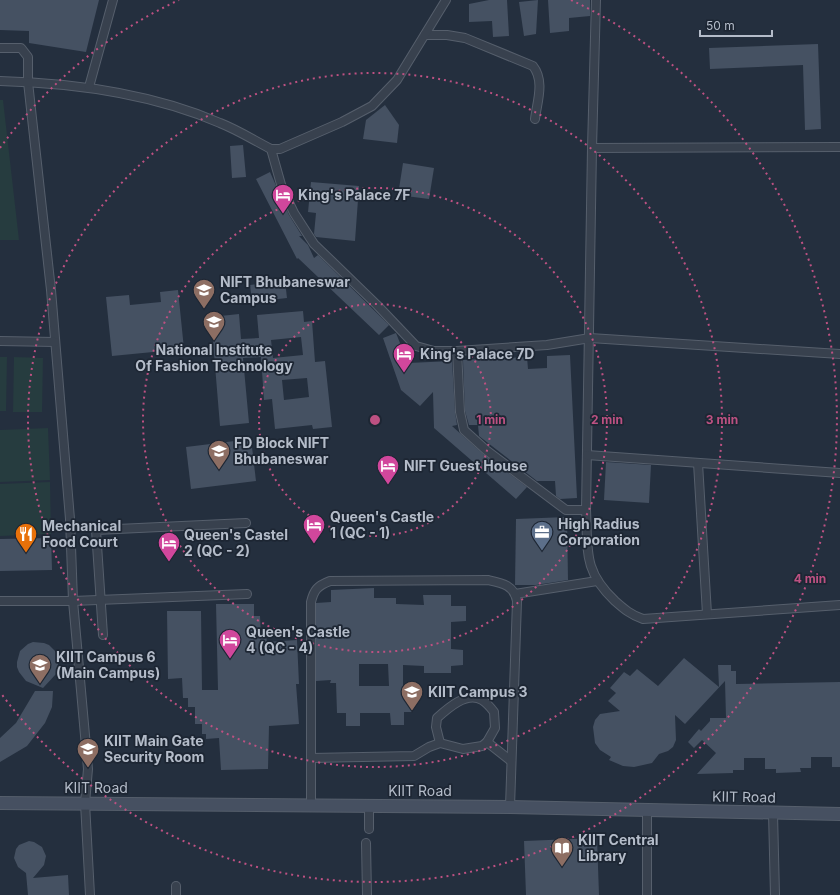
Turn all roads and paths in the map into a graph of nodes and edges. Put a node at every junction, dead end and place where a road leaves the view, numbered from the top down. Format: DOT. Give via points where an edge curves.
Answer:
graph roads {
  1 [pos="113,0"];
  2 [pos="446,0"];
  3 [pos="596,0"];
  4 [pos="425,35"];
  5 [pos="0,48"];
  6 [pos="0,80"];
  7 [pos="28,82"];
  8 [pos="89,87"];
  9 [pos="535,119"];
  10 [pos="840,147"];
  11 [pos="592,148"];
  12 [pos="271,150"];
  13 [pos="590,338"];
  14 [pos="0,341"];
  15 [pos="55,342"];
  16 [pos="457,351"];
  17 [pos="840,354"];
  18 [pos="587,455"];
  19 [pos="698,463"];
  20 [pos="840,473"];
  21 [pos="586,510"];
  22 [pos="246,523"];
  23 [pos="597,581"];
  24 [pos="247,594"];
  25 [pos="515,594"];
  26 [pos="73,600"];
  27 [pos="100,600"];
  28 [pos="0,601"];
  29 [pos="840,605"];
  30 [pos="707,614"];
  31 [pos="103,635"];
  32 [pos="487,742"];
  33 [pos="440,743"];
  34 [pos="311,758"];
  35 [pos="511,761"];
  36 [pos="85,803"];
  37 [pos="0,804"];
  38 [pos="311,806"];
  39 [pos="369,806"];
  40 [pos="510,807"];
  41 [pos="647,811"];
  42 [pos="773,813"];
  43 [pos="840,814"];
  44 [pos="369,829"];
  45 [pos="366,843"];
  46 [pos="176,886"];
  47 [pos="90,895"];
  48 [pos="176,895"];
  49 [pos="367,895"];
  50 [pos="648,895"];
  51 [pos="775,895"];
  1 -- 8 [label="street"];
  2 -- 4 [label="street"];
  3 -- 11 [label="street"];
  4 -- 9 [label="street" via="465,38 533,66 539,73 540,81"];
  4 -- 12 [label="street" via="397,80 372,106 342,122 280,149"];
  5 -- 7 [label="street" via="21,48 25,52 28,57"];
  6 -- 7 [label="street"];
  7 -- 8 [label="street"];
  7 -- 15 [label="street"];
  8 -- 12 [label="street" via="164,104 220,123"];
  10 -- 11 [label="street"];
  11 -- 13 [label="street"];
  12 -- 16 [label="street" via="282,188 314,244 416,346 434,352"];
  13 -- 16 [label="street" via="547,345"];
  13 -- 17 [label="street"];
  13 -- 18 [label="street"];
  14 -- 15 [label="street"];
  15 -- 26 [label="street" via="70,519"];
  16 -- 21 [label="street" via="460,412 464,430 486,450 566,510"];
  18 -- 19 [label="street"];
  18 -- 21 [label="street"];
  19 -- 20 [label="street"];
  19 -- 30 [label="street"];
  21 -- 23 [label="street" via="589,559"];
  22 -- 27 [label="street" via="96,530"];
  23 -- 25 [label="street"];
  23 -- 30 [label="street" via="630,615 643,619"];
  24 -- 27 [label="street"];
  25 -- 34 [label="street" via="510,587 488,580 330,581 319,585 314,590 310,602"];
  25 -- 35 [label="street" via="517,601"];
  26 -- 27 [label="street"];
  26 -- 28 [label="street"];
  26 -- 36 [label="street" via="88,769"];
  27 -- 31 [label="street"];
  29 -- 30 [label="street"];
  32 -- 33 [label="street" via="482,746 463,749"];
  32 -- 33 [label="street" via="494,728 494,712 482,700 468,698 451,705 437,718 436,727"];
  32 -- 35 [label="street"];
  33 -- 34 [label="street" via="429,746 414,756"];
  34 -- 38 [label="street"];
  35 -- 40 [label="street"];
  36 -- 37 [label="main road, KIIT Road"];
  36 -- 38 [label="main road, KIIT Road"];
  36 -- 47 [label="street"];
  38 -- 39 [label="main road, KIIT Road"];
  39 -- 40 [label="main road, KIIT Road"];
  39 -- 44 [label="street"];
  40 -- 41 [label="main road, KIIT Road"];
  41 -- 42 [label="main road, KIIT Road"];
  41 -- 50 [label="street"];
  42 -- 43 [label="main road, KIIT Road"];
  42 -- 51 [label="street"];
  45 -- 49 [label="street"];
  46 -- 48 [label="street"];
}
